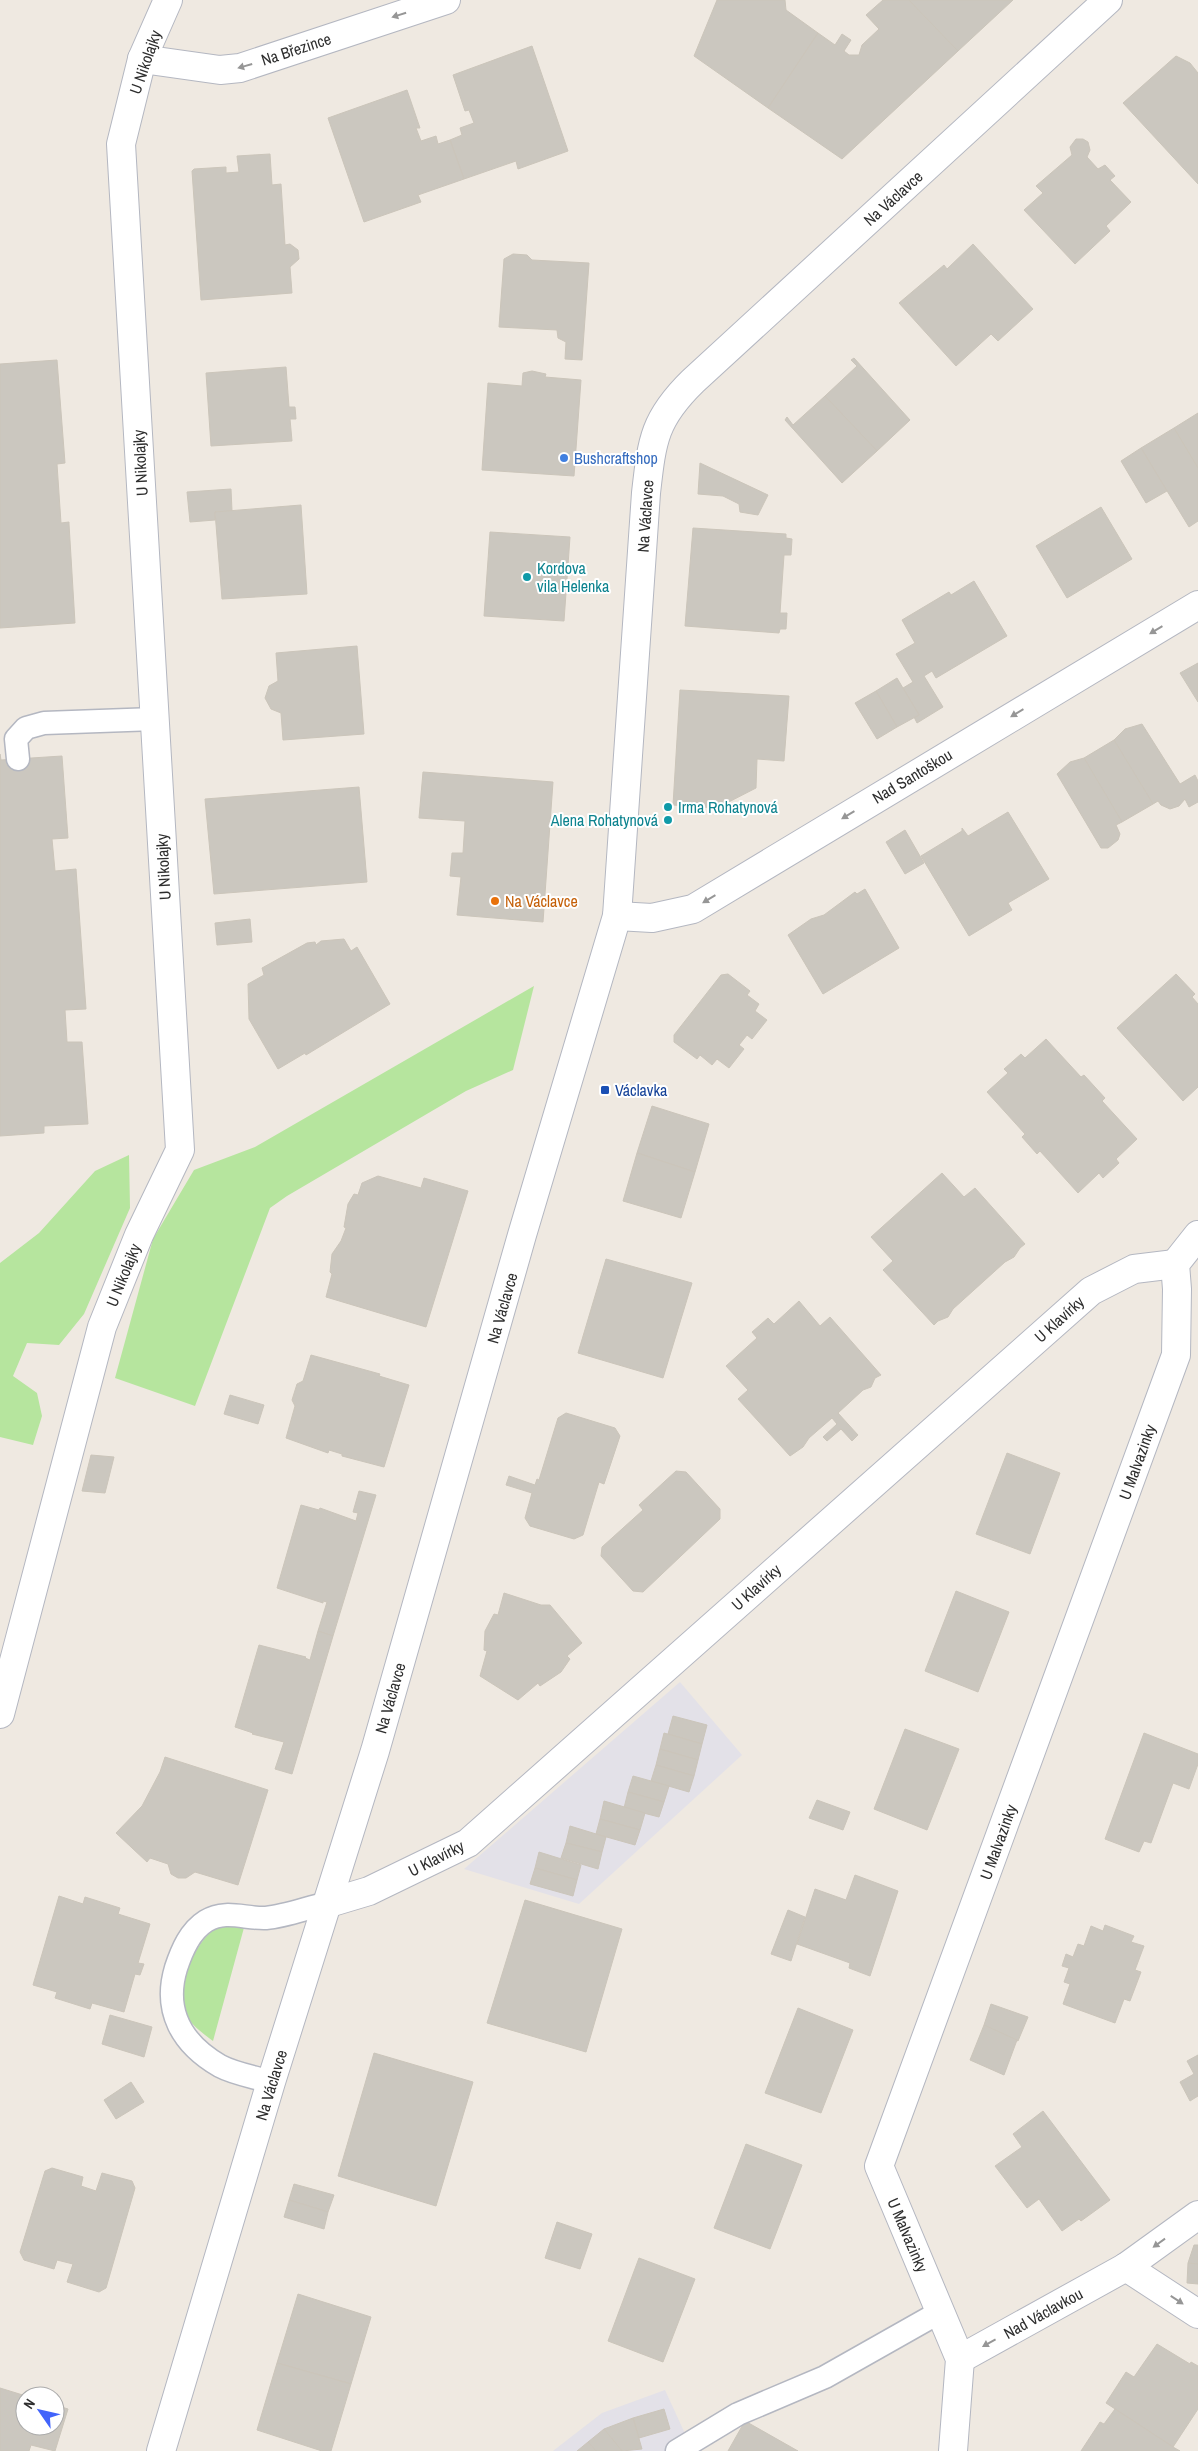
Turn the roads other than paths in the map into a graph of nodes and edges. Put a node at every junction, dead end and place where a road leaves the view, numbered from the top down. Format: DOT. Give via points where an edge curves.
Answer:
graph roads {
  1 [pos="168,0"];
  2 [pos="446,0"];
  3 [pos="1108,0"];
  4 [pos="142,59"];
  5 [pos="1198,604"];
  6 [pos="155,720"];
  7 [pos="18,759"];
  8 [pos="617,916"];
  9 [pos="1198,1235"];
  10 [pos="1175,1264"];
  11 [pos="0,1714"];
  12 [pos="329,1903"];
  13 [pos="271,2082"];
  14 [pos="1198,2215"];
  15 [pos="1126,2267"];
  16 [pos="940,2312"];
  17 [pos="1198,2314"];
  18 [pos="960,2359"];
  19 [pos="161,2451"];
  20 [pos="676,2451"];
  21 [pos="953,2451"];
  1 -- 4 [label="street, U Nikolajky"];
  2 -- 4 [label="street, Na Březince, one-way" via="240,68 220,70"];
  3 -- 8 [label="street, Na Václavce" via="676,397 658,424 646,493"];
  4 -- 6 [label="street, U Nikolajky" via="121,144"];
  5 -- 8 [label="street, Nad Santoškou, one-way" via="693,909 652,918"];
  6 -- 7 [label="lane" via="35,725 26,728 16,739"];
  6 -- 11 [label="street, U Nikolajky" via="180,1150 139,1235 102,1327"];
  8 -- 12 [label="street, Na Václavce"];
  9 -- 10 [label="street"];
  10 -- 12 [label="street, U Klavírky" via="1134,1270 1091,1291 468,1843 369,1891"];
  10 -- 16 [label="street, U Malvazinky" via="1176,1355 879,2166"];
  12 -- 13 [label="street, Na Václavce"];
  12 -- 13 [label="lane" via="266,1918 233,1914 207,1921 192,1933 182,1950 172,1991 172,2009 178,2026 189,2040 221,2066"];
  13 -- 19 [label="street, Na Václavce"];
  14 -- 15 [label="street, Nad Václavkou, one-way"];
  15 -- 17 [label="street, one-way"];
  15 -- 18 [label="street, Nad Václavkou, one-way"];
  16 -- 18 [label="street, U Malvazinky"];
  16 -- 20 [label="lane" via="825,2377 738,2414"];
  18 -- 21 [label="street, U Malvazinky"];
}
